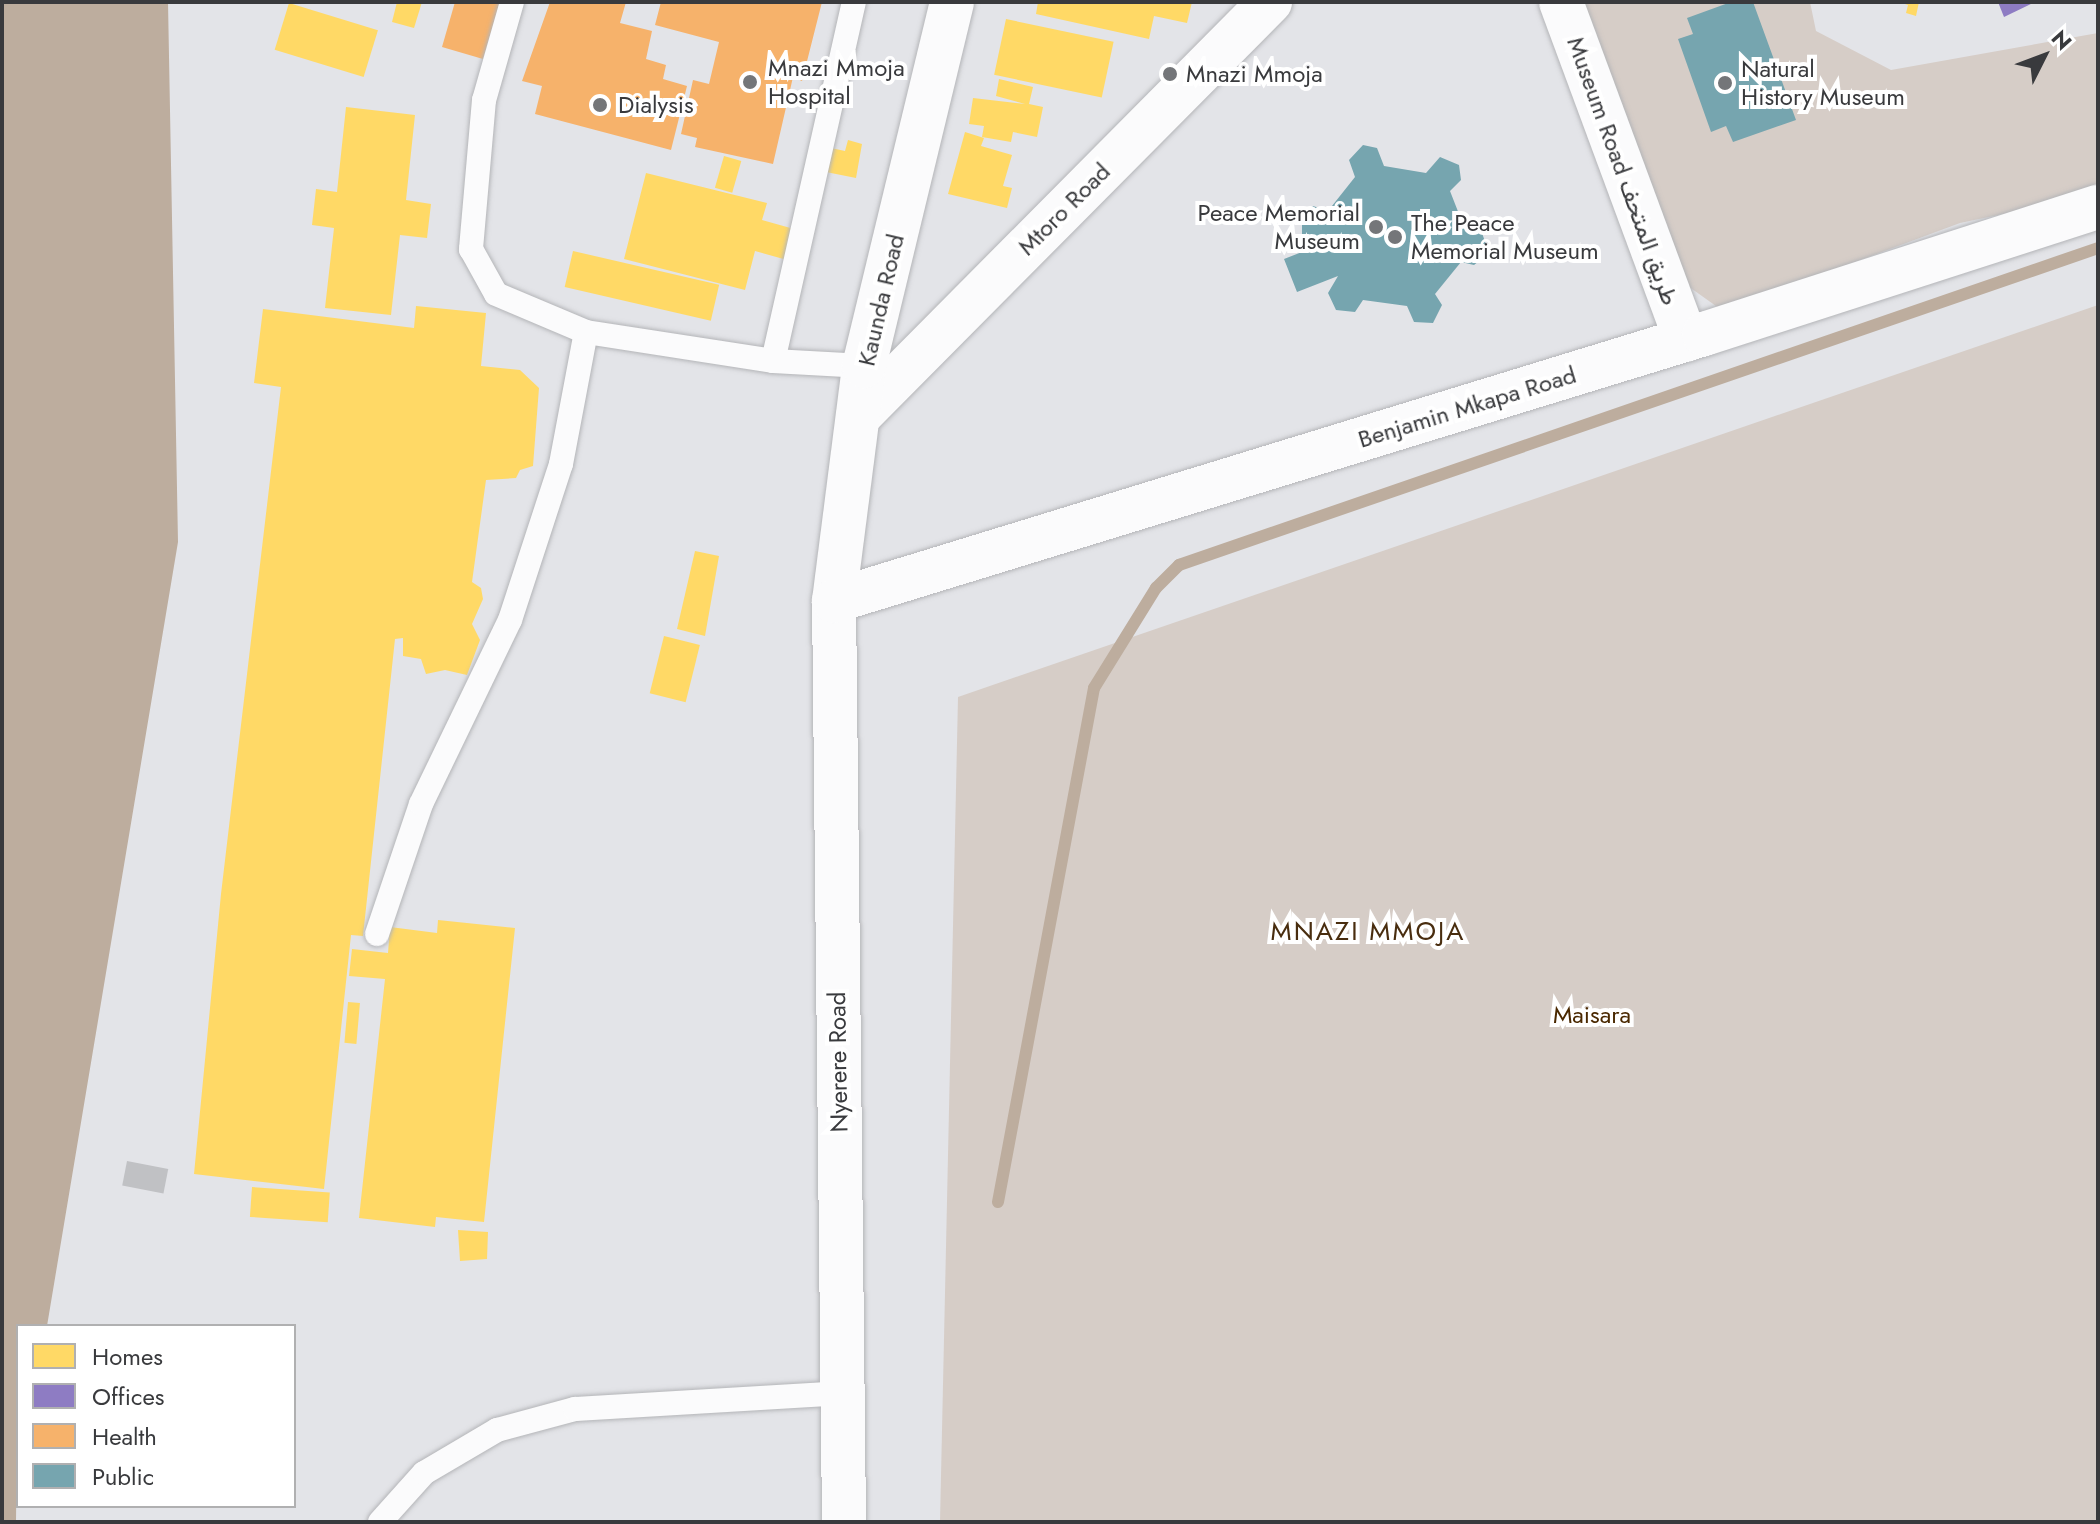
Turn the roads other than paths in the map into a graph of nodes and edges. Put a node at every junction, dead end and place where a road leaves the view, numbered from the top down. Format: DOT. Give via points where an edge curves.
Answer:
graph roads {
  1 [pos="512,2"];
  2 [pos="854,2"];
  3 [pos="952,2"];
  4 [pos="1270,2"];
  5 [pos="1561,2"];
  6 [pos="2098,207"];
  7 [pos="586,332"];
  8 [pos="1686,340"];
  9 [pos="773,361"];
  10 [pos="864,366"];
  11 [pos="858,417"];
  12 [pos="834,601"];
  13 [pos="377,934"];
  14 [pos="841,1393"];
  15 [pos="380,1522"];
  16 [pos="844,1522"];
  1 -- 7 [label="lane" via="484,100 471,249 496,294"];
  2 -- 9 [label="lane"];
  3 -- 10 [label="main road, Kaunda Road"];
  4 -- 11 [label="main road, Mtoro Road"];
  5 -- 8 [label="main road, Museum Road طريق المتحف"];
  6 -- 8 [label="main road, Benjamin Mkapa Road"];
  7 -- 9 [label="lane"];
  7 -- 13 [label="lane" via="561,464 510,620 421,804"];
  8 -- 12 [label="main road, Benjamin Mkapa Road"];
  9 -- 10 [label="lane"];
  10 -- 11 [label="main road, Kaunda Road"];
  11 -- 12 [label="main road, Kaunda Road"];
  12 -- 14 [label="main road, Nyerere Road"];
  14 -- 15 [label="lane" via="575,1409 497,1430 424,1473"];
  14 -- 16 [label="main road, Nyerere Road"];
}
